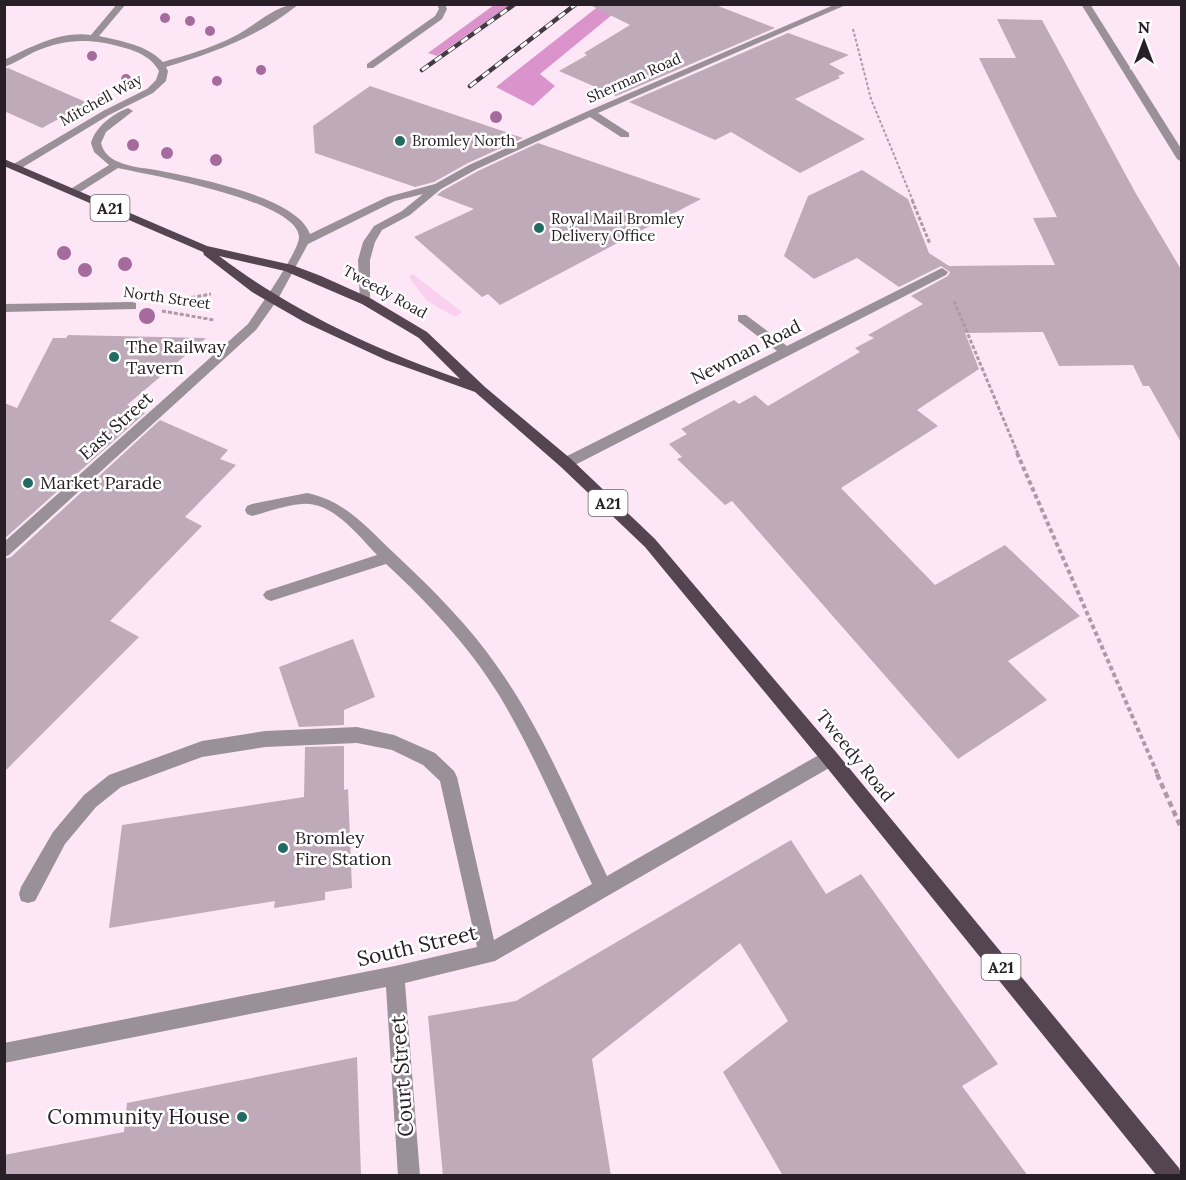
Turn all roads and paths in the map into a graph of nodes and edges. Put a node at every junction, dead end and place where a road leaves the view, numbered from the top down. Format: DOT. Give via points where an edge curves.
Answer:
graph roads {
  1 [pos="122,4"];
  2 [pos="295,4"];
  3 [pos="441,4"];
  4 [pos="1085,4"];
  5 [pos="843,5"];
  6 [pos="853,25"];
  7 [pos="95,36"];
  8 [pos="4,64"];
  9 [pos="162,65"];
  10 [pos="370,66"];
  11 [pos="145,94"];
  12 [pos="591,113"];
  13 [pos="625,135"];
  14 [pos="1182,159"];
  15 [pos="4,162"];
  16 [pos="116,165"];
  17 [pos="16,167"];
  18 [pos="439,186"];
  19 [pos="73,192"];
  20 [pos="304,242"];
  21 [pos="204,249"];
  22 [pos="288,268"];
  23 [pos="942,272"];
  24 [pos="272,299"];
  25 [pos="366,301"];
  26 [pos="132,306"];
  27 [pos="4,308"];
  28 [pos="742,318"];
  29 [pos="252,327"];
  30 [pos="786,351"];
  31 [pos="480,390"];
  32 [pos="566,463"];
  33 [pos="252,510"];
  34 [pos="4,551"];
  35 [pos="388,557"];
  36 [pos="271,595"];
  37 [pos="830,758"];
  38 [pos="1182,831"];
  39 [pos="603,888"];
  40 [pos="28,894"];
  41 [pos="488,954"];
  42 [pos="395,976"];
  43 [pos="4,1053"];
  44 [pos="410,1176"];
  45 [pos="1171,1176"];
  1 -- 7 [label="street"];
  2 -- 9 [label="street" via="238,38"];
  3 -- 10 [label="street" via="439,17"];
  4 -- 14 [label="street"];
  5 -- 12 [label="street, Sherman Road"];
  6 -- 23 [label="path" via="871,99"];
  7 -- 8 [label="street, Mitchell Way" via="56,40"];
  7 -- 9 [label="street, Mitchell Way" via="143,51"];
  9 -- 11 [label="street, Mitchell Way" via="163,78"];
  11 -- 16 [label="street" via="98,135 96,148 100,156"];
  11 -- 17 [label="street, Mitchell Way"];
  12 -- 13 [label="street"];
  12 -- 18 [label="street, Sherman Road"];
  15 -- 17 [label="main road, Tweedy Road / A21"];
  16 -- 19 [label="street"];
  16 -- 20 [label="street" via="273,205 304,230"];
  17 -- 19 [label="main road, Tweedy Road / A21"];
  18 -- 20 [label="street, Sherman Road" via="372,206"];
  18 -- 25 [label="street, Sherman Road" via="420,204 378,228 369,242 364,260"];
  19 -- 21 [label="main road, Tweedy Road / A21"];
  20 -- 22 [label="street"];
  21 -- 22 [label="main road, Tweedy Road / A21"];
  21 -- 24 [label="main road, Tweedy Road / A21"];
  22 -- 24 [label="street"];
  22 -- 25 [label="main road, Tweedy Road / A21"];
  23 -- 30 [label="street, Newman Road"];
  23 -- 38 [label="path"];
  24 -- 29 [label="street, East Street"];
  24 -- 31 [label="main road, Tweedy Road / A21" via="369,349"];
  25 -- 31 [label="main road, Tweedy Road / A21" via="423,334"];
  26 -- 27 [label="street, North Street"];
  26 -- 29 [label="path, North Street"];
  28 -- 30 [label="street"];
  29 -- 34 [label="street, East Street"];
  30 -- 32 [label="street, Newman Road"];
  31 -- 32 [label="main road, Tweedy Road / A21"];
  32 -- 37 [label="main road, Tweedy Road / A21" via="650,543"];
  33 -- 35 [label="street" via="306,498 327,504 351,520"];
  35 -- 36 [label="street"];
  35 -- 39 [label="street" via="421,586 471,644 504,691"];
  37 -- 39 [label="street, South Street"];
  37 -- 45 [label="main road, Tweedy Road / A21"];
  39 -- 41 [label="street, South Street"];
  40 -- 41 [label="street" via="59,838 90,801 115,781 202,749 265,739 357,735 394,743 429,759 448,777"];
  41 -- 42 [label="street, South Street"];
  42 -- 43 [label="street, South Street"];
  42 -- 44 [label="street, Court Street"];
}
